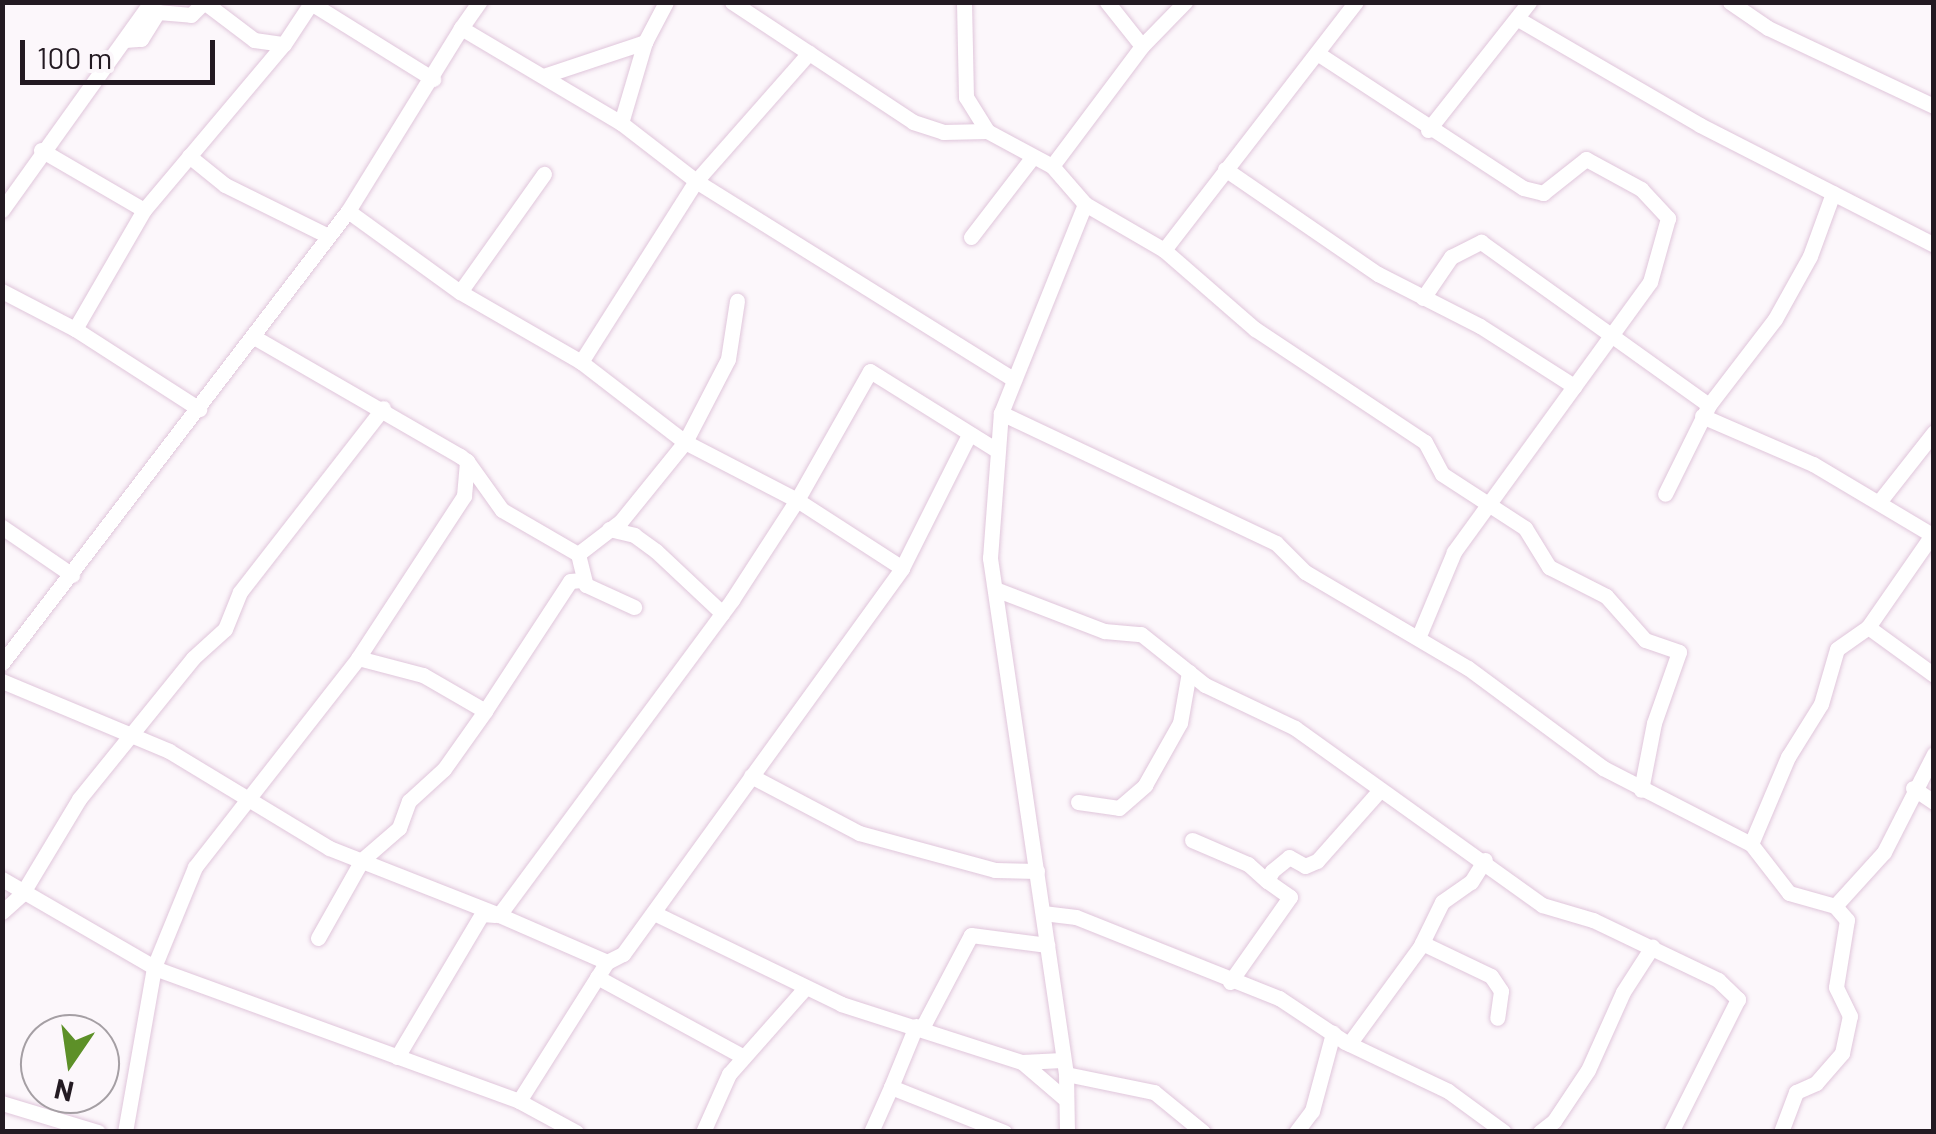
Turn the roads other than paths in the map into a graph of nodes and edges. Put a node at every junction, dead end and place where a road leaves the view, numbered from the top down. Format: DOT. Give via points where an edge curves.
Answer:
graph roads {
  1 [pos="152,2"];
  2 [pos="479,2"];
  3 [pos="666,2"];
  4 [pos="732,2"];
  5 [pos="767,2"];
  6 [pos="964,2"];
  7 [pos="1106,2"];
  8 [pos="1185,2"];
  9 [pos="1529,2"];
  10 [pos="1730,2"];
  11 [pos="1348,5"];
  12 [pos="756,18"];
  13 [pos="1518,19"];
  14 [pos="461,28"];
  15 [pos="126,40"];
  16 [pos="645,42"];
  17 [pos="284,44"];
  18 [pos="1142,46"];
  19 [pos="809,53"];
  20 [pos="1317,53"];
  21 [pos="544,76"];
  22 [pos="433,79"];
  23 [pos="1934,106"];
  24 [pos="621,123"];
  25 [pos="1428,130"];
  26 [pos="987,131"];
  27 [pos="41,150"];
  28 [pos="189,156"];
  29 [pos="1031,159"];
  30 [pos="1052,166"];
  31 [pos="1225,169"];
  32 [pos="544,174"];
  33 [pos="696,181"];
  34 [pos="1833,193"];
  35 [pos="1085,204"];
  36 [pos="2,210"];
  37 [pos="144,210"];
  38 [pos="348,211"];
  39 [pos="328,236"];
  40 [pos="971,237"];
  41 [pos="1934,245"];
  42 [pos="1164,250"];
  43 [pos="2,291"];
  44 [pos="460,292"];
  45 [pos="1423,298"];
  46 [pos="736,301"];
  47 [pos="75,329"];
  48 [pos="1609,334"];
  49 [pos="254,337"];
  50 [pos="581,362"];
  51 [pos="1014,380"];
  52 [pos="1574,386"];
  53 [pos="383,408"];
  54 [pos="199,410"];
  55 [pos="1706,411"];
  56 [pos="1001,414"];
  57 [pos="1934,432"];
  58 [pos="969,435"];
  59 [pos="685,442"];
  60 [pos="995,449"];
  61 [pos="467,461"];
  62 [pos="1665,494"];
  63 [pos="797,500"];
  64 [pos="1879,502"];
  65 [pos="1488,507"];
  66 [pos="2,528"];
  67 [pos="609,529"];
  68 [pos="1933,534"];
  69 [pos="578,554"];
  70 [pos="902,568"];
  71 [pos="72,575"];
  72 [pos="582,580"];
  73 [pos="995,589"];
  74 [pos="634,607"];
  75 [pos="722,613"];
  76 [pos="1868,626"];
  77 [pos="1418,638"];
  78 [pos="358,658"];
  79 [pos="2,663"];
  80 [pos="1188,672"];
  81 [pos="1934,674"];
  82 [pos="2,681"];
  83 [pos="485,711"];
  84 [pos="134,737"];
  85 [pos="1934,754"];
  86 [pos="751,776"];
  87 [pos="1913,788"];
  88 [pos="1380,790"];
  89 [pos="1642,790"];
  90 [pos="250,797"];
  91 [pos="1078,802"];
  92 [pos="1934,802"];
  93 [pos="1192,840"];
  94 [pos="1752,844"];
  95 [pos="362,860"];
  96 [pos="1485,860"];
  97 [pos="1037,872"];
  98 [pos="2,880"];
  99 [pos="1267,881"];
  100 [pos="22,894"];
  101 [pos="1835,906"];
  102 [pos="2,912"];
  103 [pos="654,913"];
  104 [pos="1044,913"];
  105 [pos="499,915"];
  106 [pos="318,938"];
  107 [pos="1422,942"];
  108 [pos="1048,945"];
  109 [pos="1652,947"];
  110 [pos="154,967"];
  111 [pos="602,970"];
  112 [pos="1230,982"];
  113 [pos="805,988"];
  114 [pos="1497,1018"];
  115 [pos="919,1027"];
  116 [pos="1332,1032"];
  117 [pos="1349,1044"];
  118 [pos="397,1057"];
  119 [pos="744,1057"];
  120 [pos="1022,1062"];
  121 [pos="1064,1067"];
  122 [pos="891,1087"];
  123 [pos="519,1101"];
  124 [pos="2,1102"];
  125 [pos="1067,1102"];
  126 [pos="1544,1131"];
  127 [pos="98,1132"];
  128 [pos="125,1132"];
  129 [pos="576,1132"];
  130 [pos="703,1132"];
  131 [pos="871,1132"];
  132 [pos="1004,1132"];
  133 [pos="1068,1132"];
  134 [pos="1203,1132"];
  135 [pos="1296,1132"];
  136 [pos="1504,1132"];
  137 [pos="1672,1132"];
  138 [pos="1781,1132"];
  1 -- 15 [label="street"];
  2 -- 14 [label="street"];
  3 -- 16 [label="street"];
  4 -- 12 [label="street"];
  5 -- 12 [label="street"];
  6 -- 26 [label="street" via="966,97"];
  7 -- 18 [label="street"];
  8 -- 18 [label="street"];
  9 -- 13 [label="street"];
  10 -- 23 [label="street" via="1768,28"];
  11 -- 20 [label="street"];
  12 -- 19 [label="street"];
  13 -- 25 [label="street"];
  13 -- 34 [label="street" via="1700,126"];
  14 -- 21 [label="street"];
  14 -- 22 [label="street"];
  15 -- 17 [label="street" via="142,38 158,12 192,15 204,2 254,40"];
  15 -- 27 [label="street"];
  16 -- 21 [label="street"];
  16 -- 24 [label="street"];
  17 -- 22 [label="street" via="311,2"];
  17 -- 28 [label="street"];
  18 -- 30 [label="street"];
  19 -- 26 [label="street" via="913,122 943,132"];
  19 -- 33 [label="street"];
  20 -- 25 [label="street"];
  20 -- 31 [label="street"];
  21 -- 24 [label="street"];
  22 -- 38 [label="street"];
  24 -- 33 [label="street"];
  25 -- 48 [label="street" via="1523,188 1543,192 1586,159 1653,198 1668,218 1650,282"];
  26 -- 29 [label="street"];
  27 -- 36 [label="street"];
  27 -- 37 [label="street"];
  28 -- 37 [label="street"];
  28 -- 39 [label="street" via="225,185"];
  29 -- 30 [label="street"];
  29 -- 40 [label="street"];
  30 -- 35 [label="street"];
  31 -- 42 [label="street"];
  31 -- 45 [label="street"];
  32 -- 44 [label="street"];
  33 -- 50 [label="street"];
  33 -- 51 [label="street"];
  34 -- 41 [label="street"];
  34 -- 55 [label="street" via="1810,256 1775,319"];
  35 -- 42 [label="street"];
  35 -- 51 [label="street"];
  37 -- 47 [label="street"];
  38 -- 39 [label="street"];
  38 -- 44 [label="street"];
  39 -- 49 [label="street"];
  42 -- 65 [label="street" via="1255,329 1425,442 1442,474"];
  43 -- 47 [label="street"];
  44 -- 50 [label="street"];
  45 -- 48 [label="street" via="1452,257 1482,242"];
  45 -- 52 [label="street"];
  46 -- 59 [label="street" via="728,358"];
  47 -- 54 [label="street"];
  48 -- 52 [label="street"];
  48 -- 55 [label="street"];
  49 -- 53 [label="street"];
  49 -- 54 [label="street"];
  50 -- 59 [label="street"];
  51 -- 56 [label="street"];
  52 -- 65 [label="street"];
  53 -- 61 [label="street"];
  53 -- 84 [label="street" via="240,592 225,629 193,658"];
  54 -- 71 [label="street"];
  55 -- 62 [label="street"];
  55 -- 64 [label="street"];
  56 -- 60 [label="street"];
  56 -- 77 [label="street" via="1276,542 1305,572"];
  57 -- 64 [label="street"];
  58 -- 60 [label="street"];
  58 -- 63 [label="street" via="870,371"];
  58 -- 70 [label="street"];
  59 -- 63 [label="street"];
  59 -- 67 [label="street"];
  60 -- 73 [label="street"];
  61 -- 69 [label="street" via="502,510"];
  61 -- 78 [label="street" via="460,511"];
  63 -- 70 [label="street"];
  63 -- 75 [label="street"];
  64 -- 68 [label="street"];
  65 -- 77 [label="street" via="1434,590"];
  65 -- 89 [label="street" via="1525,528 1549,567 1606,596 1645,640 1679,652 1654,723"];
  66 -- 71 [label="street"];
  67 -- 69 [label="street"];
  67 -- 75 [label="street" via="634,534 656,550"];
  68 -- 76 [label="street"];
  69 -- 72 [label="street"];
  70 -- 86 [label="street"];
  71 -- 79 [label="street"];
  72 -- 74 [label="street"];
  72 -- 83 [label="street" via="570,581"];
  73 -- 80 [label="street" via="1104,631 1140,634"];
  73 -- 97 [label="street"];
  75 -- 105 [label="street"];
  76 -- 81 [label="street"];
  76 -- 94 [label="street" via="1837,649 1821,704 1788,757"];
  77 -- 89 [label="street"];
  78 -- 83 [label="street" via="423,675"];
  78 -- 90 [label="street"];
  80 -- 88 [label="street" via="1296,728"];
  80 -- 91 [label="street" via="1180,723 1145,784 1119,808"];
  82 -- 84 [label="street"];
  83 -- 95 [label="street" via="444,769 409,801 399,828"];
  84 -- 90 [label="street"];
  84 -- 100 [label="street" via="79,798"];
  85 -- 87 [label="street"];
  86 -- 97 [label="street" via="858,833 995,870"];
  86 -- 103 [label="street"];
  87 -- 92 [label="street"];
  87 -- 101 [label="street" via="1884,852"];
  88 -- 96 [label="street"];
  88 -- 99 [label="street" via="1317,861 1305,866 1289,858"];
  89 -- 94 [label="street"];
  90 -- 95 [label="street" via="329,848"];
  90 -- 110 [label="street" via="195,867"];
  93 -- 99 [label="street" via="1248,864"];
  94 -- 101 [label="street" via="1789,892"];
  95 -- 105 [label="street"];
  95 -- 106 [label="street"];
  96 -- 107 [label="street" via="1470,882 1442,902"];
  96 -- 109 [label="street" via="1542,905"];
  97 -- 104 [label="street"];
  98 -- 100 [label="street"];
  99 -- 112 [label="street" via="1290,897"];
  100 -- 102 [label="street"];
  100 -- 110 [label="street"];
  101 -- 138 [label="street" via="1847,920 1836,987 1850,1016 1842,1052 1816,1083 1796,1092"];
  103 -- 111 [label="street"];
  103 -- 113 [label="street"];
  104 -- 108 [label="street"];
  104 -- 112 [label="street" via="1076,917"];
  105 -- 111 [label="street"];
  105 -- 118 [label="street" via="482,914"];
  107 -- 114 [label="street" via="1491,976 1501,992"];
  107 -- 117 [label="street"];
  108 -- 115 [label="street" via="972,935"];
  108 -- 121 [label="street"];
  109 -- 126 [label="street" via="1588,1070"];
  109 -- 137 [label="street" via="1718,980 1738,999"];
  110 -- 118 [label="street"];
  110 -- 128 [label="street"];
  111 -- 119 [label="street"];
  111 -- 123 [label="street"];
  112 -- 116 [label="street" via="1279,998"];
  113 -- 115 [label="street"];
  113 -- 119 [label="street"];
  115 -- 120 [label="street"];
  115 -- 122 [label="street"];
  116 -- 117 [label="street"];
  116 -- 135 [label="street" via="1312,1111"];
  117 -- 136 [label="street" via="1448,1092"];
  118 -- 123 [label="street"];
  119 -- 130 [label="street" via="717,1095"];
  120 -- 121 [label="street"];
  120 -- 125 [label="street" via="1056,1085"];
  121 -- 125 [label="street"];
  121 -- 134 [label="street" via="1154,1092"];
  122 -- 131 [label="street"];
  122 -- 132 [label="street"];
  123 -- 129 [label="street"];
  124 -- 127 [label="street"];
  125 -- 133 [label="street"];
}
